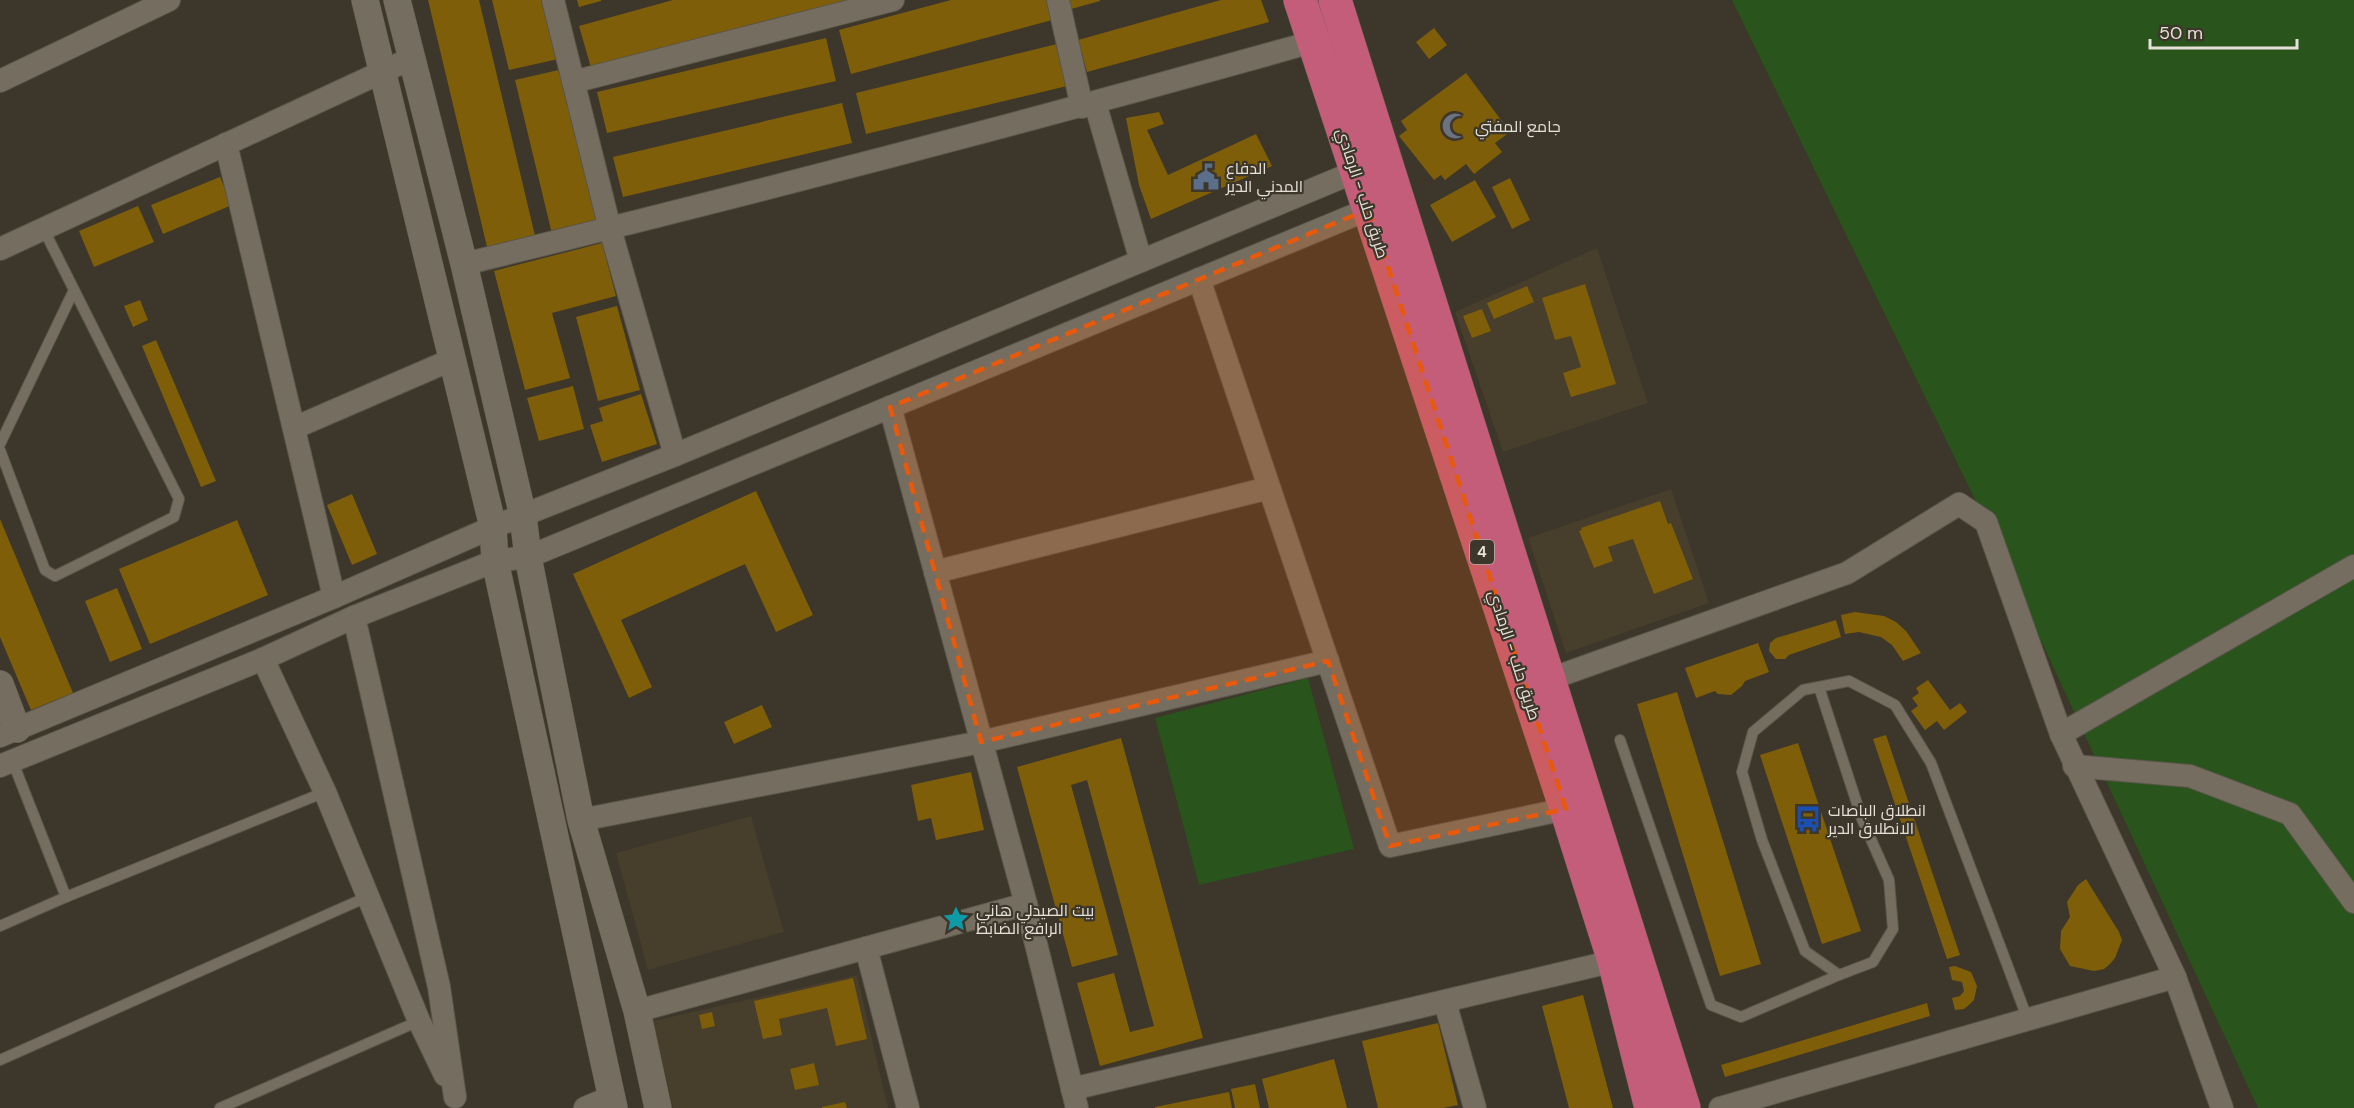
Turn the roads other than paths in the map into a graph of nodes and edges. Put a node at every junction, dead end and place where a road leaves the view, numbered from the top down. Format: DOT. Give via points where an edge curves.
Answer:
graph roads {
  1 [pos="169,0"];
  2 [pos="365,0"];
  3 [pos="397,0"];
  4 [pos="553,0"];
  5 [pos="893,0"];
  6 [pos="1058,0"];
  7 [pos="1300,0"];
  8 [pos="1335,0"];
  9 [pos="1312,42"];
  10 [pos="410,59"];
  11 [pos="382,72"];
  12 [pos="0,81"];
  13 [pos="573,82"];
  14 [pos="1089,105"];
  15 [pos="226,144"];
  16 [pos="1370,166"];
  17 [pos="1382,204"];
  18 [pos="43,228"];
  19 [pos="610,229"];
  20 [pos="0,249"];
  21 [pos="1141,261"];
  22 [pos="464,264"];
  23 [pos="1199,279"];
  24 [pos="74,290"];
  25 [pos="451,360"];
  26 [pos="890,407"];
  27 [pos="294,428"];
  28 [pos="0,444"];
  29 [pos="0,450"];
  30 [pos="675,455"];
  31 [pos="1269,488"];
  32 [pos="523,516"];
  33 [pos="493,527"];
  34 [pos="528,557"];
  35 [pos="495,561"];
  36 [pos="2354,566"];
  37 [pos="935,572"];
  38 [pos="334,597"];
  39 [pos="354,617"];
  40 [pos="263,659"];
  41 [pos="1328,661"];
  42 [pos="1550,679"];
  43 [pos="0,684"];
  44 [pos="1819,687"];
  45 [pos="9,732"];
  46 [pos="2061,734"];
  47 [pos="1620,740"];
  48 [pos="981,742"];
  49 [pos="6,763"];
  50 [pos="2074,766"];
  51 [pos="325,792"];
  52 [pos="1566,809"];
  53 [pos="581,820"];
  54 [pos="66,897"];
  55 [pos="367,897"];
  56 [pos="2354,902"];
  57 [pos="1026,904"];
  58 [pos="0,926"];
  59 [pos="866,948"];
  60 [pos="1614,961"];
  61 [pos="1839,975"];
  62 [pos="2175,977"];
  63 [pos="1445,1002"];
  64 [pos="637,1011"];
  65 [pos="2028,1020"];
  66 [pos="418,1021"];
  67 [pos="0,1060"];
  68 [pos="1075,1099"];
  69 [pos="457,1102"];
  70 [pos="613,1103"];
  71 [pos="220,1108"];
  72 [pos="585,1108"];
  73 [pos="658,1108"];
  74 [pos="908,1108"];
  75 [pos="1475,1108"];
  76 [pos="1651,1108"];
  77 [pos="1684,1108"];
  78 [pos="1720,1108"];
  79 [pos="2222,1108"];
  1 -- 12 [label="street"];
  2 -- 11 [label="street"];
  3 -- 10 [label="street"];
  4 -- 13 [label="street"];
  5 -- 13 [label="street"];
  6 -- 14 [label="street"];
  7 -- 9 [label="highway, طريق حلب - الرمادي / 4"];
  8 -- 16 [label="highway, طريق حلب - الرمادي / 4"];
  9 -- 14 [label="street"];
  9 -- 16 [label="highway, طريق حلب - الرمادي / 4"];
  10 -- 11 [label="street"];
  10 -- 22 [label="street"];
  11 -- 15 [label="street"];
  11 -- 25 [label="street"];
  13 -- 19 [label="street"];
  14 -- 19 [label="street"];
  14 -- 21 [label="street"];
  15 -- 18 [label="street"];
  15 -- 27 [label="street"];
  16 -- 17 [label="highway, طريق حلب - الرمادي / 4"];
  16 -- 21 [label="street"];
  17 -- 23 [label="street"];
  17 -- 42 [label="highway, طريق حلب - الرمادي / 4"];
  17 -- 52 [label="highway, طريق حلب - الرمادي / 4"];
  18 -- 20 [label="street"];
  18 -- 24 [label="lane"];
  19 -- 22 [label="street"];
  19 -- 30 [label="street"];
  21 -- 30 [label="street"];
  22 -- 32 [label="street"];
  23 -- 26 [label="street"];
  23 -- 31 [label="street"];
  24 -- 28 [label="lane"];
  24 -- 29 [label="lane" via="179,499 174,517 56,576 45,570"];
  25 -- 27 [label="street"];
  25 -- 33 [label="street"];
  26 -- 34 [label="street"];
  26 -- 37 [label="street"];
  27 -- 38 [label="street"];
  30 -- 32 [label="street"];
  31 -- 37 [label="street"];
  31 -- 41 [label="street"];
  32 -- 33 [label="street"];
  32 -- 34 [label="street"];
  33 -- 35 [label="street"];
  33 -- 38 [label="street"];
  34 -- 35 [label="street"];
  34 -- 53 [label="street"];
  35 -- 39 [label="street"];
  35 -- 70 [label="street"];
  36 -- 46 [label="street"];
  37 -- 48 [label="street"];
  38 -- 45 [label="street"];
  39 -- 40 [label="street"];
  39 -- 69 [label="street" via="439,987"];
  40 -- 49 [label="street"];
  40 -- 51 [label="street"];
  41 -- 48 [label="street"];
  41 -- 52 [label="street" via="1390,846"];
  42 -- 46 [label="street" via="1847,573 1959,504 1986,522"];
  42 -- 77 [label="highway, طريق حلب - الرمادي / 4"];
  43 -- 45 [label="street"];
  44 -- 61 [label="lane" via="1862,819 1889,880 1893,929 1873,962"];
  44 -- 61 [label="lane" via="1803,690 1753,732 1742,771 1762,840 1805,951"];
  44 -- 65 [label="lane" via="1849,681 1896,705 1931,763"];
  46 -- 50 [label="street"];
  47 -- 61 [label="lane" via="1711,1005 1741,1017"];
  48 -- 53 [label="street"];
  48 -- 57 [label="street"];
  49 -- 54 [label="lane"];
  50 -- 56 [label="street" via="2190,776 2290,814"];
  50 -- 62 [label="street"];
  51 -- 54 [label="lane"];
  51 -- 55 [label="street"];
  52 -- 60 [label="highway, طريق حلب - الرمادي / 4"];
  53 -- 64 [label="street"];
  54 -- 58 [label="lane"];
  55 -- 66 [label="street"];
  55 -- 67 [label="lane"];
  57 -- 59 [label="street"];
  57 -- 68 [label="street"];
  59 -- 64 [label="street"];
  59 -- 74 [label="street"];
  60 -- 63 [label="street"];
  60 -- 76 [label="highway, طريق حلب - الرمادي / 4"];
  62 -- 65 [label="street"];
  62 -- 79 [label="street"];
  63 -- 68 [label="street"];
  63 -- 75 [label="street"];
  64 -- 73 [label="street"];
  65 -- 78 [label="street"];
  66 -- 69 [label="street"];
  66 -- 71 [label="lane"];
  70 -- 72 [label="street"];
}
